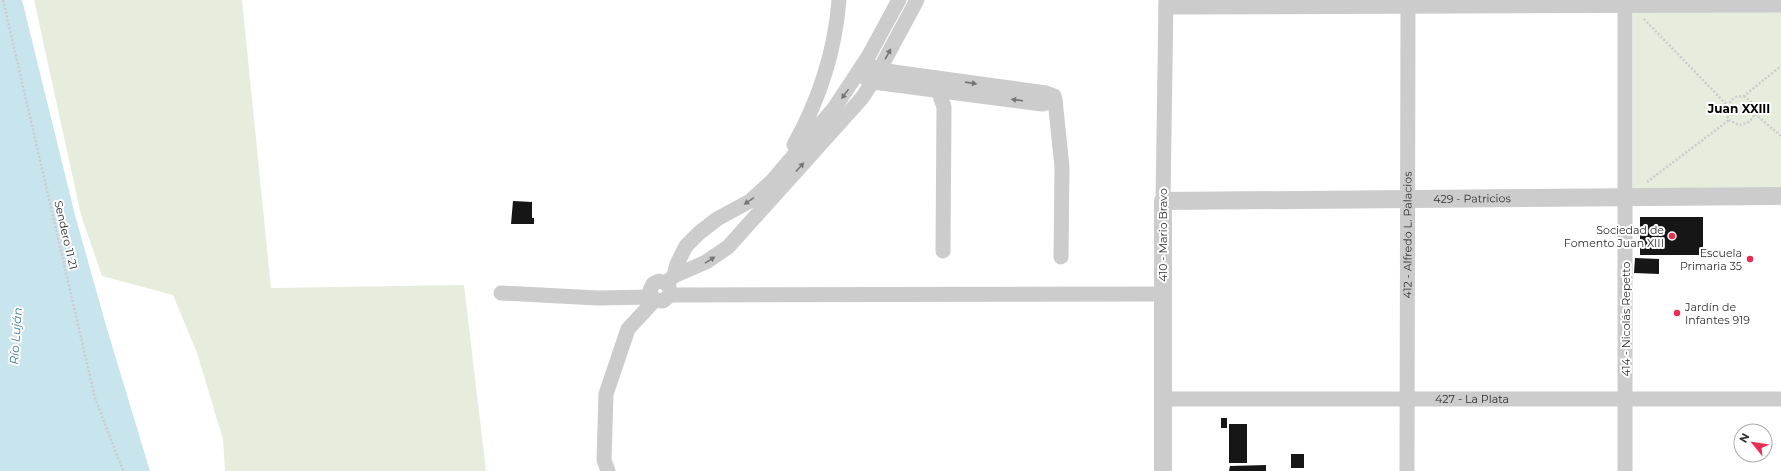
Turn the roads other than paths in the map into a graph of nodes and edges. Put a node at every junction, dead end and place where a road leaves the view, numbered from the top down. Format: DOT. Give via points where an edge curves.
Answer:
graph roads {
  1 [pos="839,0"];
  2 [pos="899,0"];
  3 [pos="916,0"];
  4 [pos="1166,3"];
  5 [pos="1408,3"];
  6 [pos="1627,3"];
  7 [pos="1781,5"];
  8 [pos="861,68"];
  9 [pos="876,76"];
  10 [pos="939,84"];
  11 [pos="775,186"];
  12 [pos="1781,196"];
  13 [pos="1626,198"];
  14 [pos="1408,200"];
  15 [pos="1163,201"];
  16 [pos="942,252"];
  17 [pos="1061,257"];
  18 [pos="670,285"];
  19 [pos="501,293"];
  20 [pos="1163,294"];
  21 [pos="654,299"];
  22 [pos="1163,398"];
  23 [pos="1407,399"];
  24 [pos="1625,399"];
  25 [pos="1781,399"];
  26 [pos="608,471"];
  27 [pos="1163,471"];
  28 [pos="1407,471"];
  29 [pos="1626,471"];
  1 -- 11 [label="street" via="828,66 818,96"];
  2 -- 8 [label="street"];
  9 -- 3 [label="street, one-way"];
  4 -- 5 [label="street"];
  4 -- 15 [label="street, 410 - Mario Bravo"];
  5 -- 6 [label="street"];
  5 -- 14 [label="street, 412 - Alfredo L. Palacios"];
  6 -- 7 [label="street"];
  6 -- 13 [label="street, 414 - Nicolás Repetto"];
  8 -- 9 [label="street"];
  8 -- 11 [label="street, one-way"];
  9 -- 10 [label="street"];
  11 -- 9 [label="street, one-way" via="862,98"];
  10 -- 16 [label="street" via="944,107"];
  10 -- 17 [label="street" via="1046,93 1054,96 1062,167"];
  18 -- 11 [label="street, one-way" via="728,248"];
  11 -- 18 [label="street, one-way" via="698,233 686,246"];
  12 -- 13 [label="street, 429 - Patricios"];
  13 -- 14 [label="street, 429 - Patricios"];
  13 -- 24 [label="street, 414 - Nicolás Repetto"];
  14 -- 15 [label="street, 429 - Patricios"];
  14 -- 23 [label="street, 412 - Alfredo L. Palacios"];
  15 -- 20 [label="street, 410 - Mario Bravo"];
  18 -- 20 [label="street"];
  18 -- 21 [label="street" via="663,301"];
  19 -- 21 [label="street"];
  20 -- 22 [label="street, 410 - Mario Bravo"];
  21 -- 26 [label="street" via="628,329 606,394 604,460"];
  22 -- 23 [label="street, 427 - La Plata"];
  22 -- 27 [label="street, 410 - Mario Bravo"];
  23 -- 24 [label="street, 427 - La Plata"];
  23 -- 28 [label="street, 412 - Alfredo L. Palacios"];
  24 -- 25 [label="street, 427 - La Plata"];
  24 -- 29 [label="street, 414 - Nicolás Repetto"];
}
